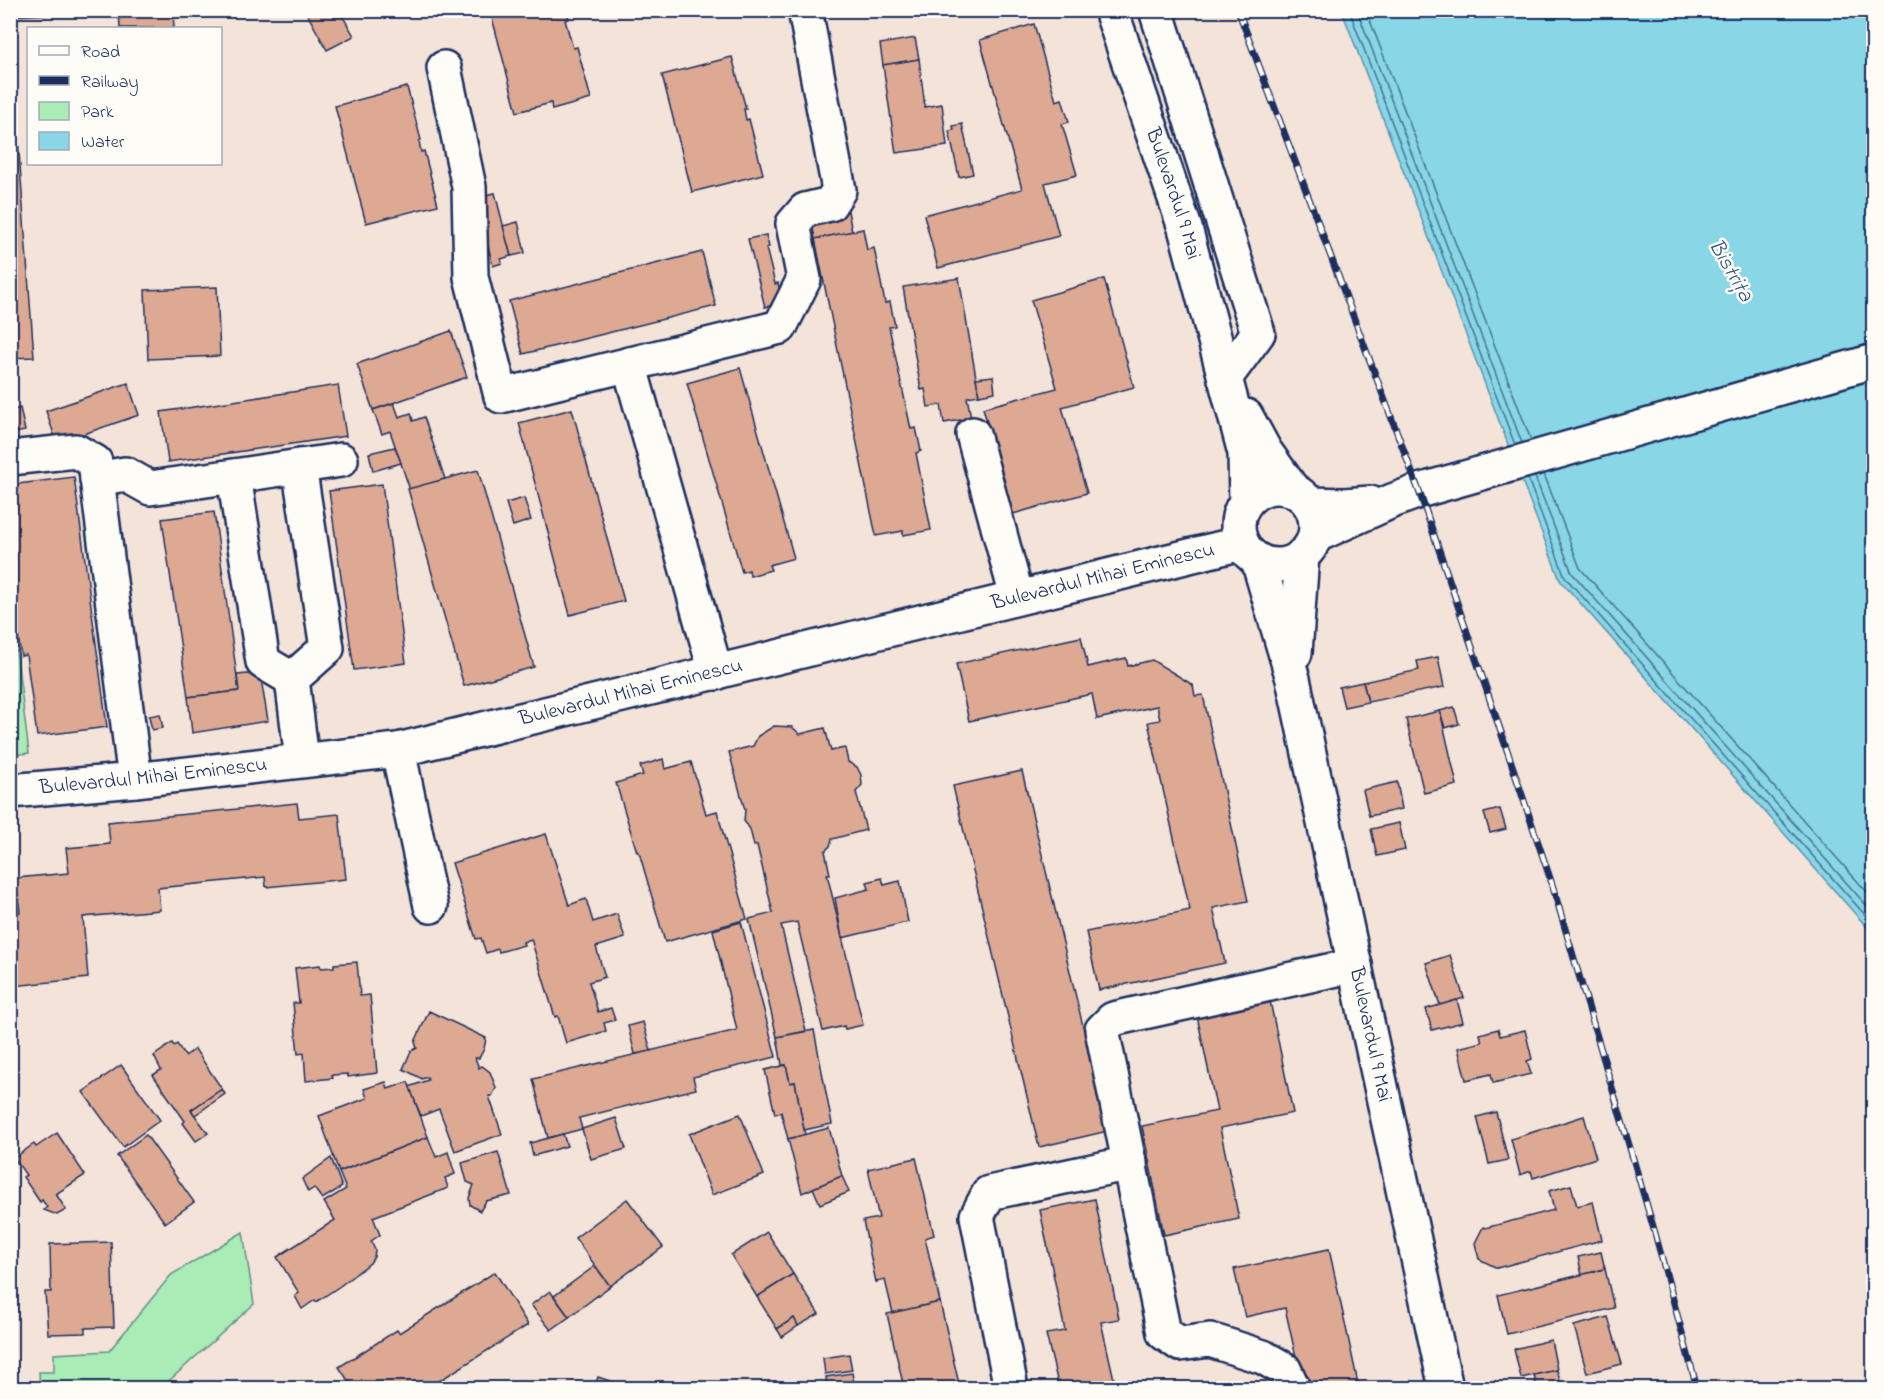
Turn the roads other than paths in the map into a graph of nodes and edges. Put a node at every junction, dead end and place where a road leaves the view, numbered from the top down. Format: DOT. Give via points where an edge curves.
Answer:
graph roads {
  1 [pos="805,10"];
  2 [pos="1111,10"];
  3 [pos="1156,10"];
  4 [pos="444,68"];
  5 [pos="1874,361"];
  6 [pos="630,364"];
  7 [pos="1225,378"];
  8 [pos="973,434"];
  9 [pos="10,458"];
  10 [pos="341,460"];
  11 [pos="299,466"];
  12 [pos="234,476"];
  13 [pos="97,479"];
  14 [pos="1246,501"];
  15 [pos="1305,521"];
  16 [pos="1250,551"];
  17 [pos="1017,597"];
  18 [pos="716,673"];
  19 [pos="292,679"];
  20 [pos="1293,679"];
  21 [pos="398,750"];
  22 [pos="302,760"];
  23 [pos="135,780"];
  24 [pos="10,791"];
  25 [pos="431,906"];
  26 [pos="1355,965"];
  27 [pos="1130,1163"];
  28 [pos="1011,1389"];
  29 [pos="1293,1389"];
  30 [pos="1446,1389"];
  1 -- 6 [label="main road" via="839,190 830,204 805,210 792,224 804,279 780,327"];
  2 -- 7 [label="main road, Bulevardul 9 Mai" via="1185,228"];
  3 -- 7 [label="main road" via="1258,333"];
  4 -- 6 [label="main road" via="469,187 471,277 501,396"];
  5 -- 15 [label="main road" via="1498,467 1392,501 1345,505"];
  6 -- 18 [label="main road"];
  7 -- 14 [label="main road, Bulevardul 9 Mai" via="1245,453"];
  7 -- 15 [label="main road, Bulevardul 9 Mai"];
  8 -- 17 [label="main road"];
  9 -- 13 [label="main road" via="76,451 95,462"];
  10 -- 11 [label="main road"];
  11 -- 12 [label="main road"];
  11 -- 19 [label="main road" via="327,648"];
  12 -- 13 [label="main road" via="150,488 125,474"];
  12 -- 19 [label="main road" via="263,662"];
  13 -- 23 [label="main road"];
  14 -- 15 [label="main road" via="1275,486"];
  14 -- 16 [label="main road" via="1239,514 1238,528"];
  15 -- 16 [label="main road" via="1292,562 1269,564"];
  15 -- 20 [label="main road, Bulevardul 9 Mai"];
  16 -- 17 [label="main road, Bulevardul Mihai Eminescu"];
  16 -- 20 [label="main road, Bulevardul 9 Mai"];
  17 -- 18 [label="main road, Bulevardul Mihai Eminescu"];
  18 -- 21 [label="main road, Bulevardul Mihai Eminescu"];
  19 -- 22 [label="main road"];
  20 -- 26 [label="main road, Bulevardul 9 Mai"];
  21 -- 22 [label="main road, Bulevardul Mihai Eminescu"];
  21 -- 25 [label="main road"];
  22 -- 23 [label="main road, Bulevardul Mihai Eminescu"];
  23 -- 24 [label="main road, Bulevardul Mihai Eminescu"];
  26 -- 27 [label="main road" via="1113,1018 1102,1030"];
  26 -- 30 [label="main road, Bulevardul 9 Mai"];
  27 -- 28 [label="main road" via="989,1193 977,1216"];
  27 -- 29 [label="main road" via="1164,1333 1180,1344 1210,1340 1263,1357 1284,1369"];
}
